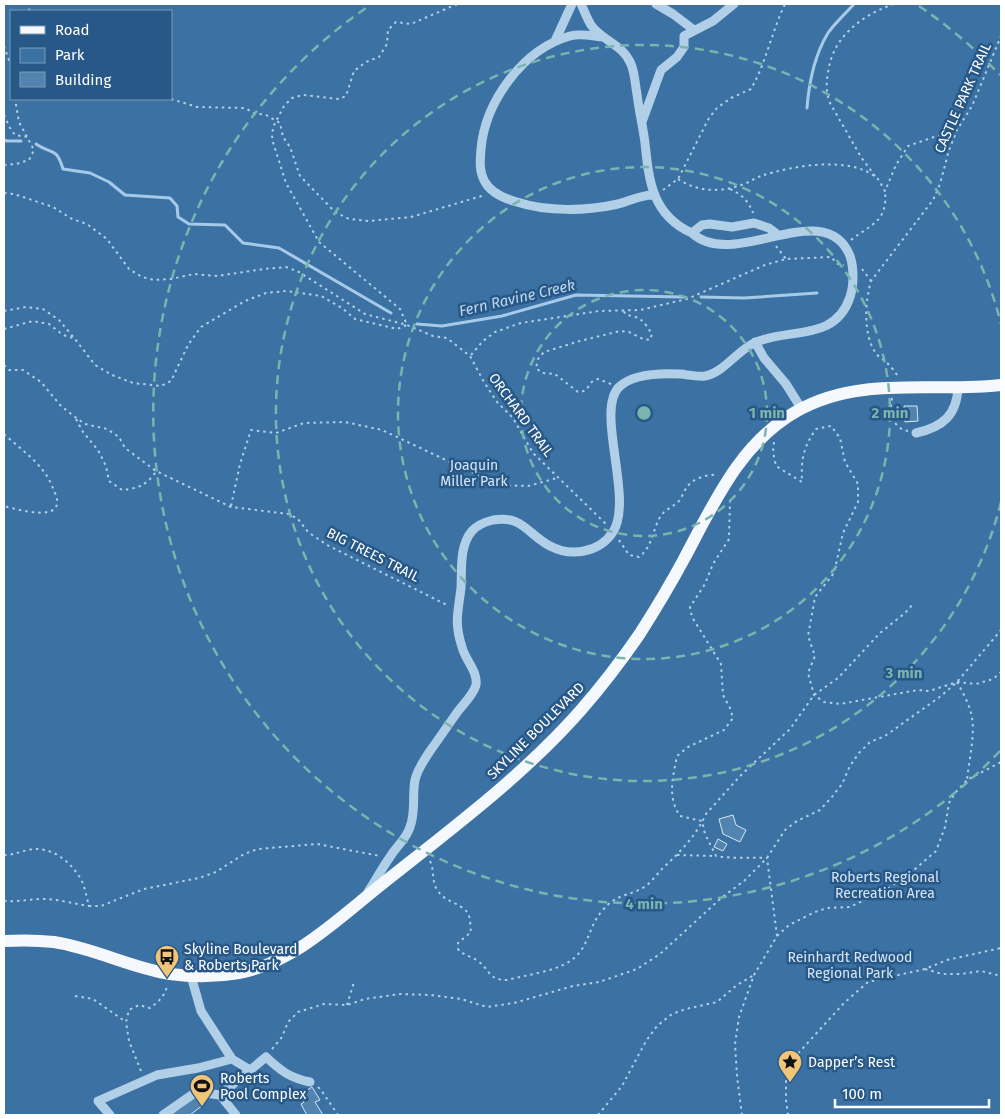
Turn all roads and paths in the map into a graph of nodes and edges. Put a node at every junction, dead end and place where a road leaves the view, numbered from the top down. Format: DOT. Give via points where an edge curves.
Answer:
graph roads {
  1 [pos="461,4"];
  2 [pos="572,4"];
  3 [pos="581,4"];
  4 [pos="656,4"];
  5 [pos="734,4"];
  6 [pos="785,4"];
  7 [pos="894,4"];
  8 [pos="694,30"];
  9 [pos="1001,36"];
  10 [pos="603,37"];
  11 [pos="555,41"];
  12 [pos="4,46"];
  13 [pos="10,63"];
  14 [pos="172,99"];
  15 [pos="15,100"];
  16 [pos="4,115"];
  17 [pos="276,120"];
  18 [pos="642,122"];
  19 [pos="957,130"];
  20 [pos="28,137"];
  21 [pos="4,165"];
  22 [pos="877,178"];
  23 [pos="678,179"];
  24 [pos="730,189"];
  25 [pos="885,191"];
  26 [pos="495,192"];
  27 [pos="4,193"];
  28 [pos="654,195"];
  29 [pos="754,223"];
  30 [pos="692,233"];
  31 [pos="773,236"];
  32 [pos="844,246"];
  33 [pos="786,260"];
  34 [pos="852,265"];
  35 [pos="623,310"];
  36 [pos="4,311"];
  37 [pos="407,325"];
  38 [pos="4,328"];
  39 [pos="75,339"];
  40 [pos="756,342"];
  41 [pos="470,356"];
  42 [pos="4,365"];
  43 [pos="904,376"];
  44 [pos="1001,385"];
  45 [pos="958,387"];
  46 [pos="618,388"];
  47 [pos="898,398"];
  48 [pos="801,408"];
  49 [pos="75,417"];
  50 [pos="775,426"];
  51 [pos="916,433"];
  52 [pos="4,434"];
  53 [pos="156,471"];
  54 [pos="730,476"];
  55 [pos="559,479"];
  56 [pos="4,506"];
  57 [pos="231,507"];
  58 [pos="614,532"];
  59 [pos="914,603"];
  60 [pos="457,610"];
  61 [pos="1001,630"];
  62 [pos="1001,672"];
  63 [pos="957,682"];
  64 [pos="814,696"];
  65 [pos="1001,762"];
  66 [pos="967,780"];
  67 [pos="702,821"];
  68 [pos="424,850"];
  69 [pos="4,855"];
  70 [pos="677,855"];
  71 [pos="716,856"];
  72 [pos="390,858"];
  73 [pos="767,858"];
  74 [pos="366,897"];
  75 [pos="4,901"];
  76 [pos="90,906"];
  77 [pos="777,936"];
  78 [pos="4,941"];
  79 [pos="1001,948"];
  80 [pos="925,969"];
  81 [pos="168,974"];
  82 [pos="754,975"];
  83 [pos="191,976"];
  84 [pos="1001,976"];
  85 [pos="354,982"];
  86 [pos="75,996"];
  87 [pos="346,1005"];
  88 [pos="126,1022"];
  89 [pos="266,1057"];
  90 [pos="232,1059"];
  91 [pos="250,1070"];
  92 [pos="145,1080"];
  93 [pos="310,1082"];
  94 [pos="220,1095"];
  95 [pos="110,1115"];
  96 [pos="163,1115"];
  97 [pos="236,1115"];
  98 [pos="338,1115"];
  99 [pos="598,1115"];
  100 [pos="742,1115"];
  101 [pos="788,1115"];
  1 -- 17 [label="path" via="411,24 396,22 388,30 387,44 379,57 354,72 346,96 339,99 303,95 292,98"];
  2 -- 11 [label="lane"];
  3 -- 10 [label="lane" via="591,25"];
  4 -- 8 [label="lane"];
  5 -- 8 [label="lane" via="713,21"];
  6 -- 23 [label="path" via="752,89 717,108 704,126"];
  7 -- 22 [label="path" via="878,9 849,30 834,49 827,78 830,103"];
  8 -- 18 [label="lane" via="684,36 684,47 677,57 661,70"];
  9 -- 19 [label="path, CASTLE PARK TRAIL" via="972,106"];
  10 -- 11 [label="lane" via="572,35"];
  10 -- 18 [label="lane" via="625,52 631,64"];
  11 -- 26 [label="lane" via="534,55 515,74 490,113 479,165 485,183"];
  12 -- 13 [label="path"];
  14 -- 17 [label="path" via="197,107 245,108"];
  15 -- 20 [label="path" via="20,122"];
  16 -- 20 [label="path" via="16,135"];
  17 -- 26 [label="path" via="300,176 335,212 349,219 369,221 411,217"];
  17 -- 37 [label="path" via="272,139 286,184 319,242 400,310"];
  18 -- 28 [label="lane" via="647,170"];
  19 -- 25 [label="path" via="908,146"];
  19 -- 43 [label="path, CASTLE PARK TRAIL" via="933,200 871,281 868,291 871,344 896,375"];
  20 -- 21 [label="path" via="34,150 29,160"];
  22 -- 24 [label="path" via="855,167 800,166"];
  22 -- 25 [label="path"];
  23 -- 24 [label="path" via="701,189"];
  23 -- 28 [label="path"];
  24 -- 29 [label="path" via="749,203"];
  25 -- 32 [label="path" via="886,201 877,222"];
  26 -- 28 [label="lane" via="532,206 574,210"];
  27 -- 37 [label="path, ORCHARD TRAIL" via="53,207 87,224 107,239 129,269 142,277 171,279 194,274 217,276 286,268 300,272 365,314"];
  28 -- 30 [label="lane" via="671,219"];
  29 -- 30 [label="lane" via="732,227 702,225"];
  29 -- 31 [label="lane" via="769,228"];
  30 -- 31 [label="lane" via="717,244"];
  31 -- 32 [label="lane" via="817,231"];
  31 -- 33 [label="path"];
  32 -- 34 [label="lane"];
  33 -- 34 [label="path" via="831,257 838,264"];
  33 -- 35 [label="path" via="687,299 640,310"];
  34 -- 40 [label="lane" via="850,297 840,315 821,329 773,336"];
  35 -- 41 [label="path" via="521,323 495,332"];
  35 -- 46 [label="path" via="626,315 644,321 652,334 650,340 620,332 580,341 544,352 536,368 542,373 555,374 578,392 584,392 598,379"];
  36 -- 39 [label="path" via="26,307 43,309"];
  37 -- 39 [label="path" via="397,329 355,319 321,296 287,291 266,293 201,327 171,381 161,386 133,383 112,375 95,365"];
  37 -- 41 [label="path, ORCHARD TRAIL" via="447,338"];
  38 -- 39 [label="path" via="33,321 49,324"];
  40 -- 46 [label="lane" via="706,376 654,374 629,380"];
  40 -- 48 [label="lane"];
  41 -- 55 [label="path, ORCHARD TRAIL" via="533,453"];
  42 -- 49 [label="path, BIG TREES TRAIL" via="9,370 23,370 41,382"];
  44 -- 45 [label="main road, SKYLINE BOULEVARD"];
  45 -- 48 [label="main road, SKYLINE BOULEVARD" via="857,390"];
  45 -- 51 [label="lane" via="952,414 944,422"];
  46 -- 58 [label="lane" via="612,397 610,411 620,518"];
  47 -- 51 [label="path" via="891,398 892,420 901,430"];
  48 -- 50 [label="main road, SKYLINE BOULEVARD"];
  49 -- 53 [label="path, BIG TREES TRAIL" via="85,424 107,429 119,437 125,448"];
  49 -- 53 [label="path" via="98,450 109,481 122,490 147,483"];
  50 -- 54 [label="main road, SKYLINE BOULEVARD" via="752,447"];
  50 -- 64 [label="path" via="773,452 776,466 802,482 801,463 806,444 816,430 831,426 840,438 845,462 858,484 858,502 843,532 834,573 816,597 808,636 815,656 808,673"];
  52 -- 56 [label="path" via="44,471 59,501 52,511 21,511"];
  53 -- 57 [label="path, BIG TREES TRAIL"];
  54 -- 58 [label="path, ORCHARD TRAIL" via="713,474 693,480 680,500 664,511 646,551 639,557 629,555"];
  54 -- 67 [label="path" via="728,539 690,607 692,617 721,664 723,695 732,718 724,730 688,747 677,756 671,791 674,808 680,816"];
  54 -- 68 [label="main road, SKYLINE BOULEVARD" via="660,602 599,690 523,768"];
  55 -- 57 [label="path" via="528,486 499,485 382,430 345,422 304,424 276,433 252,430 240,464"];
  55 -- 58 [label="path, ORCHARD TRAIL"];
  57 -- 60 [label="path, BIG TREES TRAIL" via="289,514 327,545"];
  58 -- 60 [label="lane" via="594,550 581,552 550,546 515,520 480,524 470,532 464,546"];
  59 -- 64 [label="path" via="838,678"];
  60 -- 72 [label="lane" via="457,631 476,675 476,687 419,770 410,829"];
  61 -- 63 [label="path"];
  62 -- 63 [label="path" via="993,679 976,684"];
  63 -- 64 [label="path" via="929,691 918,690 840,704 824,702"];
  63 -- 66 [label="path" via="973,719"];
  63 -- 73 [label="path" via="900,726 870,742 850,766 832,798 820,810 785,830"];
  64 -- 67 [label="path" via="790,730 740,776"];
  65 -- 66 [label="path"];
  66 -- 77 [label="path" via="949,803 936,851 914,870 889,888 850,907 815,912 789,925"];
  67 -- 70 [label="path"];
  67 -- 71 [label="path"];
  68 -- 70 [label="path" via="439,894 467,912 470,919 471,932 458,943 458,949 463,955 478,961 493,978 500,980 563,966 572,960 584,948 592,926 614,898 647,885"];
  68 -- 74 [label="main road, SKYLINE BOULEVARD"];
  69 -- 76 [label="path" via="32,850 57,854 79,876"];
  70 -- 71 [label="path"];
  71 -- 73 [label="path"];
  72 -- 74 [label="lane"];
  72 -- 76 [label="path" via="317,844 258,849 216,872 144,889 101,906"];
  73 -- 77 [label="path"];
  73 -- 87 [label="path" via="660,954 622,975 487,1007 461,999 400,994"];
  74 -- 83 [label="main road, SKYLINE BOULEVARD" via="286,956 240,973"];
  75 -- 76 [label="path" via="42,899"];
  77 -- 82 [label="path"];
  78 -- 81 [label="main road, SKYLINE BOULEVARD" via="55,942"];
  79 -- 80 [label="path" via="947,960"];
  80 -- 84 [label="path" via="942,974 981,971"];
  80 -- 101 [label="path" via="868,982 844,1003 793,1059 786,1078"];
  81 -- 83 [label="main road, SKYLINE BOULEVARD"];
  81 -- 88 [label="path" via="166,990 159,1001 150,1008 139,1005 130,1010"];
  82 -- 99 [label="path" via="717,1002 672,1014 657,1026 622,1086"];
  82 -- 100 [label="path" via="739,1017 735,1044"];
  83 -- 90 [label="lane" via="202,1011"];
  85 -- 87 [label="path"];
  86 -- 88 [label="path" via="93,999"];
  87 -- 89 [label="path" via="324,1004 298,1012"];
  88 -- 92 [label="path" via="129,1041"];
  89 -- 91 [label="lane"];
  89 -- 93 [label="lane" via="295,1079"];
  90 -- 91 [label="lane"];
  90 -- 92 [label="lane"];
  91 -- 94 [label="lane"];
  92 -- 95 [label="lane" via="98,1101"];
  93 -- 98 [label="path" via="322,1090"];
  94 -- 96 [label="lane" via="196,1092"];
  94 -- 97 [label="lane"];
}
